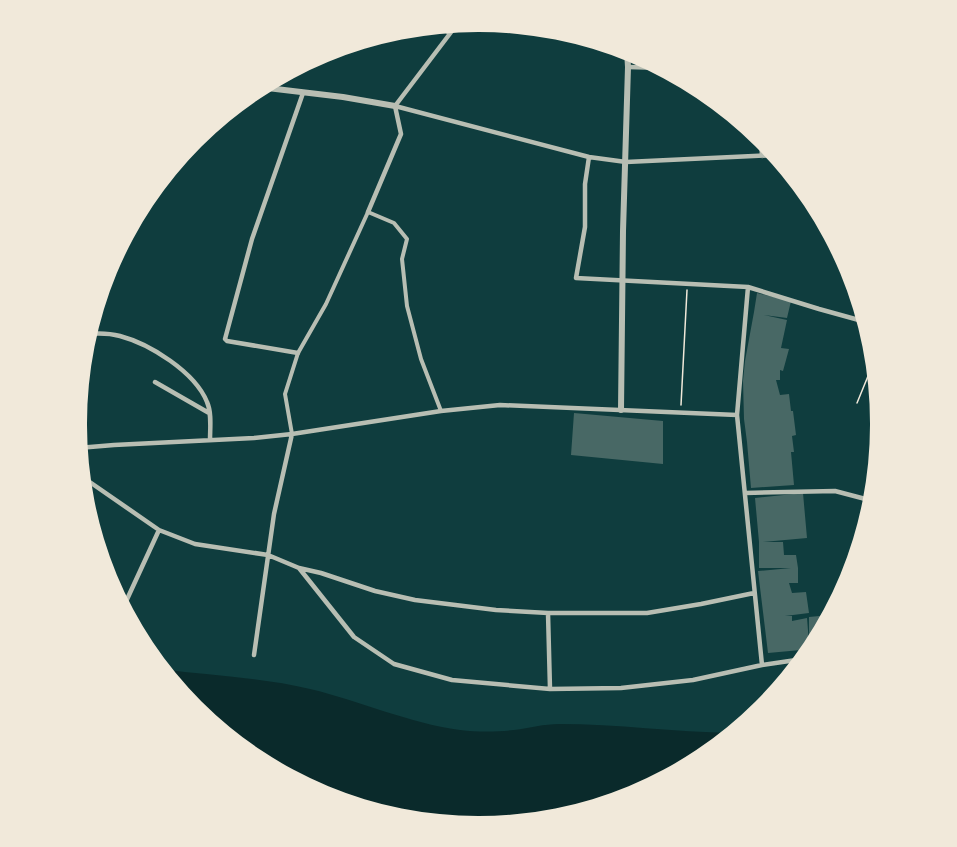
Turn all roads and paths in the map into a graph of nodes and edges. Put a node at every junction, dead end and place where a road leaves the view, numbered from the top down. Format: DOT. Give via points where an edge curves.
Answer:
graph roads {
  1 [pos="450,33"];
  2 [pos="628,60"];
  3 [pos="628,67"];
  4 [pos="642,67"];
  5 [pos="274,89"];
  6 [pos="303,93"];
  7 [pos="395,106"];
  8 [pos="762,152"];
  9 [pos="762,156"];
  10 [pos="589,157"];
  11 [pos="626,162"];
  12 [pos="368,212"];
  13 [pos="623,281"];
  14 [pos="687,284"];
  15 [pos="748,286"];
  16 [pos="856,319"];
  17 [pos="97,333"];
  18 [pos="298,353"];
  19 [pos="868,377"];
  20 [pos="155,382"];
  21 [pos="857,403"];
  22 [pos="621,410"];
  23 [pos="441,411"];
  24 [pos="681,412"];
  25 [pos="209,413"];
  26 [pos="736,415"];
  27 [pos="292,434"];
  28 [pos="210,440"];
  29 [pos="87,447"];
  30 [pos="91,483"];
  31 [pos="745,493"];
  32 [pos="863,498"];
  33 [pos="159,530"];
  34 [pos="268,555"];
  35 [pos="299,568"];
  36 [pos="754,593"];
  37 [pos="128,598"];
  38 [pos="549,614"];
  39 [pos="254,655"];
  40 [pos="790,661"];
  41 [pos="762,665"];
  42 [pos="550,689"];
  1 -- 7 [label="street"];
  2 -- 3 [label="street"];
  3 -- 4 [label="street"];
  3 -- 11 [label="street"];
  5 -- 6 [label="street"];
  6 -- 7 [label="street"];
  6 -- 18 [label="street" via="252,239 225,339"];
  7 -- 10 [label="street"];
  7 -- 12 [label="street" via="401,134"];
  8 -- 9 [label="street"];
  9 -- 11 [label="street"];
  10 -- 11 [label="street"];
  10 -- 13 [label="street" via="585,227 576,278"];
  11 -- 13 [label="street"];
  12 -- 18 [label="street" via="326,304"];
  12 -- 23 [label="street" via="394,223 407,239 402,259 407,306 421,359"];
  13 -- 14 [label="street"];
  13 -- 22 [label="street"];
  14 -- 15 [label="street"];
  14 -- 24 [label="path"];
  15 -- 16 [label="street"];
  15 -- 26 [label="street"];
  17 -- 25 [label="street" via="120,336 149,347 179,367 204,395"];
  18 -- 27 [label="street" via="285,394"];
  19 -- 21 [label="path"];
  20 -- 25 [label="street"];
  22 -- 23 [label="street" via="500,405"];
  22 -- 24 [label="street"];
  23 -- 27 [label="street"];
  24 -- 26 [label="street"];
  25 -- 28 [label="street"];
  26 -- 31 [label="street"];
  27 -- 28 [label="street"];
  27 -- 34 [label="street"];
  28 -- 29 [label="street"];
  30 -- 33 [label="street"];
  31 -- 32 [label="street" via="835,491"];
  31 -- 36 [label="street"];
  33 -- 34 [label="street" via="195,544"];
  33 -- 37 [label="street"];
  34 -- 35 [label="street"];
  34 -- 39 [label="street"];
  35 -- 38 [label="street" via="415,600"];
  35 -- 42 [label="street" via="354,637 394,664 452,680"];
  36 -- 38 [label="street" via="647,613"];
  36 -- 41 [label="street"];
  38 -- 42 [label="street"];
  40 -- 41 [label="street"];
  41 -- 42 [label="street" via="652,685"];
}
